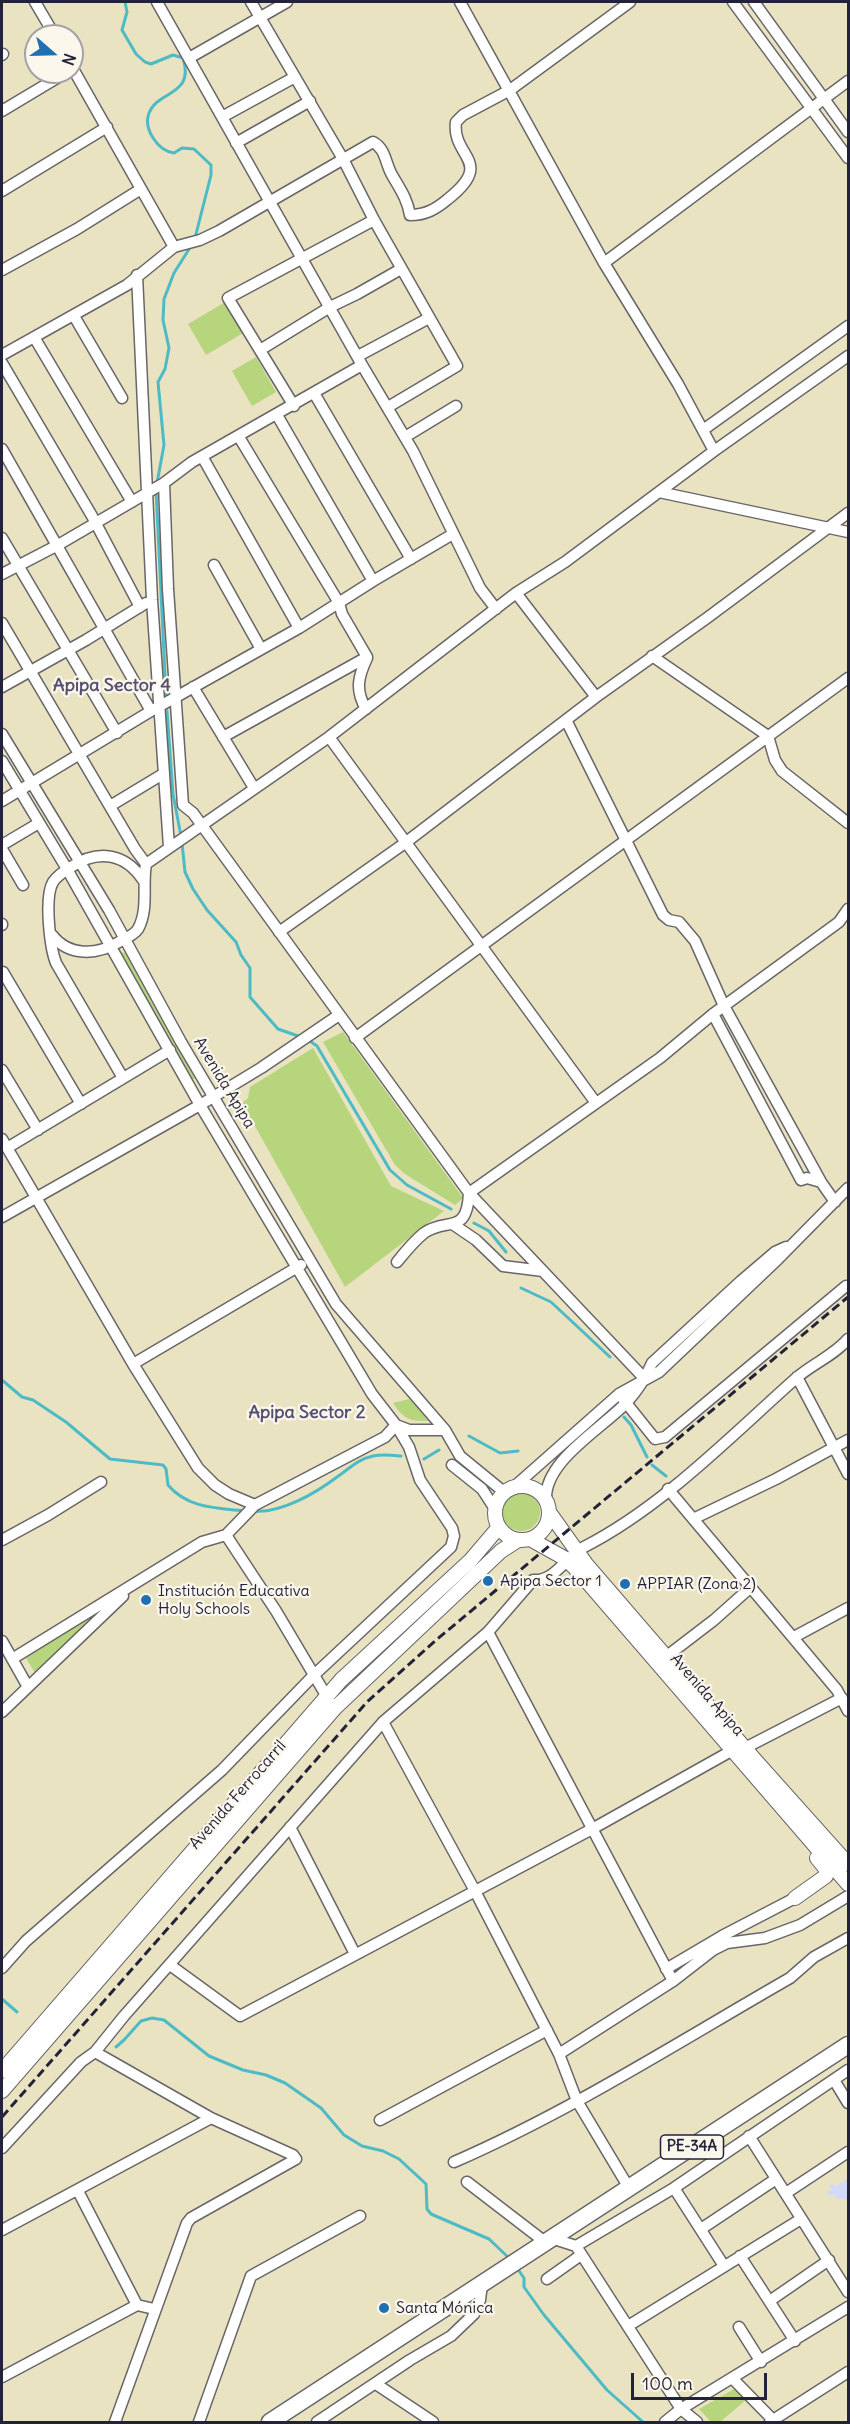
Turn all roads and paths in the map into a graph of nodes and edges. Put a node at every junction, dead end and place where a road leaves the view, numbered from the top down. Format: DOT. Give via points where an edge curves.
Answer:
graph roads {
  1 [pos="35,2"];
  2 [pos="157,2"];
  3 [pos="251,2"];
  4 [pos="287,2"];
  5 [pos="460,2"];
  6 [pos="630,2"];
  7 [pos="733,2"];
  8 [pos="754,2"];
  9 [pos="260,18"];
  10 [pos="48,24"];
  11 [pos="189,58"];
  12 [pos="295,77"];
  13 [pos="849,81"];
  14 [pos="47,84"];
  15 [pos="81,84"];
  16 [pos="510,90"];
  17 [pos="825,99"];
  18 [pos="309,101"];
  19 [pos="812,108"];
  20 [pos="2,111"];
  21 [pos="222,117"];
  22 [pos="107,127"];
  23 [pos="849,132"];
  24 [pos="236,143"];
  25 [pos="849,158"];
  26 [pos="344,159"];
  27 [pos="141,189"];
  28 [pos="2,190"];
  29 [pos="271,201"];
  30 [pos="374,219"];
  31 [pos="174,247"];
  32 [pos="303,258"];
  33 [pos="604,263"];
  34 [pos="401,269"];
  35 [pos="2,270"];
  36 [pos="137,275"];
  37 [pos="330,307"];
  38 [pos="74,315"];
  39 [pos="429,318"];
  40 [pos="849,326"];
  41 [pos="34,337"];
  42 [pos="260,350"];
  43 [pos="2,355"];
  44 [pos="849,356"];
  45 [pos="360,361"];
  46 [pos="2,363"];
  47 [pos="314,393"];
  48 [pos="122,398"];
  49 [pos="294,406"];
  50 [pos="456,406"];
  51 [pos="388,407"];
  52 [pos="277,415"];
  53 [pos="703,430"];
  54 [pos="239,437"];
  55 [pos="405,437"];
  56 [pos="2,449"];
  57 [pos="714,451"];
  58 [pos="202,458"];
  59 [pos="164,483"];
  60 [pos="659,492"];
  61 [pos="146,493"];
  62 [pos="132,502"];
  63 [pos="849,513"];
  64 [pos="95,523"];
  65 [pos="829,528"];
  66 [pos="849,532"];
  67 [pos="453,534"];
  68 [pos="2,538"];
  69 [pos="58,545"];
  70 [pos="411,559"];
  71 [pos="17,564"];
  72 [pos="214,565"];
  73 [pos="2,574"];
  74 [pos="373,581"];
  75 [pos="516,593"];
  76 [pos="152,600"];
  77 [pos="339,603"];
  78 [pos="140,607"];
  79 [pos="496,609"];
  80 [pos="2,623"];
  81 [pos="105,628"];
  82 [pos="299,628"];
  83 [pos="261,649"];
  84 [pos="67,650"];
  85 [pos="652,656"];
  86 [pos="367,657"];
  87 [pos="29,671"];
  88 [pos="849,678"];
  89 [pos="2,687"];
  90 [pos="193,687"];
  91 [pos="596,697"];
  92 [pos="176,698"];
  93 [pos="155,708"];
  94 [pos="366,709"];
  95 [pos="566,720"];
  96 [pos="117,733"];
  97 [pos="2,734"];
  98 [pos="768,736"];
  99 [pos="224,737"];
  100 [pos="329,737"];
  101 [pos="79,753"];
  102 [pos="2,760"];
  103 [pos="163,774"];
  104 [pos="31,783"];
  105 [pos="254,788"];
  106 [pos="20,791"];
  107 [pos="2,801"];
  108 [pos="110,806"];
  109 [pos="39,823"];
  110 [pos="849,824"];
  111 [pos="202,825"];
  112 [pos="624,840"];
  113 [pos="405,843"];
  114 [pos="2,847"];
  115 [pos="169,847"];
  116 [pos="78,862"];
  117 [pos="146,864"];
  118 [pos="67,869"];
  119 [pos="143,880"];
  120 [pos="23,885"];
  121 [pos="849,909"];
  122 [pos="844,921"];
  123 [pos="279,932"];
  124 [pos="52,935"];
  125 [pos="125,939"];
  126 [pos="482,946"];
  127 [pos="111,947"];
  128 [pos="3,972"];
  129 [pos="724,1006"];
  130 [pos="713,1014"];
  131 [pos="339,1015"];
  132 [pos="355,1038"];
  133 [pos="170,1050"];
  134 [pos="2,1070"];
  135 [pos="123,1078"];
  136 [pos="213,1096"];
  137 [pos="596,1103"];
  138 [pos="81,1104"];
  139 [pos="200,1105"];
  140 [pos="38,1130"];
  141 [pos="4,1144"];
  142 [pos="821,1182"];
  143 [pos="849,1188"];
  144 [pos="469,1193"];
  145 [pos="35,1198"];
  146 [pos="835,1202"];
  147 [pos="2,1217"];
  148 [pos="454,1225"];
  149 [pos="309,1259"];
  150 [pos="397,1262"];
  151 [pos="297,1268"];
  152 [pos="543,1271"];
  153 [pos="846,1286"];
  154 [pos="849,1339"];
  155 [pos="133,1364"];
  156 [pos="797,1377"];
  157 [pos="645,1379"];
  158 [pos="618,1394"];
  159 [pos="627,1403"];
  160 [pos="396,1425"];
  161 [pos="445,1430"];
  162 [pos="849,1440"];
  163 [pos="834,1447"];
  164 [pos="456,1461"];
  165 [pos="849,1474"];
  166 [pos="101,1482"];
  167 [pos="509,1489"];
  168 [pos="668,1489"];
  169 [pos="255,1505"];
  170 [pos="547,1506"];
  171 [pos="495,1509"];
  172 [pos="693,1519"];
  173 [pos="498,1527"];
  174 [pos="226,1535"];
  175 [pos="524,1539"];
  176 [pos="2,1540"];
  177 [pos="571,1555"];
  178 [pos="138,1581"];
  179 [pos="751,1587"];
  180 [pos="849,1608"];
  181 [pos="488,1632"];
  182 [pos="794,1637"];
  183 [pos="2,1641"];
  184 [pos="667,1656"];
  185 [pos="12,1659"];
  186 [pos="313,1676"];
  187 [pos="28,1687"];
  188 [pos="842,1698"];
  189 [pos="331,1703"];
  190 [pos="849,1711"];
  191 [pos="2,1712"];
  192 [pos="383,1722"];
  193 [pos="739,1749"];
  194 [pos="756,1770"];
  195 [pos="290,1827"];
  196 [pos="592,1829"];
  197 [pos="849,1854"];
  198 [pos="849,1864"];
  199 [pos="849,1884"];
  200 [pos="475,1891"];
  201 [pos="849,1896"];
  202 [pos="795,1898"];
  203 [pos="849,1938"];
  204 [pos="355,1954"];
  205 [pos="170,1965"];
  206 [pos="2,1968"];
  207 [pos="666,1969"];
  208 [pos="672,1981"];
  209 [pos="547,2030"];
  210 [pos="849,2045"];
  211 [pos="95,2052"];
  212 [pos="559,2054"];
  213 [pos="849,2070"];
  214 [pos="2,2071"];
  215 [pos="834,2080"];
  216 [pos="2,2091"];
  217 [pos="577,2101"];
  218 [pos="849,2103"];
  219 [pos="211,2118"];
  220 [pos="380,2120"];
  221 [pos="750,2136"];
  222 [pos="2,2148"];
  223 [pos="849,2152"];
  224 [pos="454,2162"];
  225 [pos="776,2179"];
  226 [pos="467,2182"];
  227 [pos="629,2188"];
  228 [pos="674,2188"];
  229 [pos="78,2191"];
  230 [pos="786,2193"];
  231 [pos="360,2216"];
  232 [pos="801,2218"];
  233 [pos="700,2229"];
  234 [pos="2,2230"];
  235 [pos="544,2243"];
  236 [pos="579,2251"];
  237 [pos="740,2256"];
  238 [pos="829,2260"];
  239 [pos="724,2266"];
  240 [pos="547,2279"];
  241 [pos="482,2284"];
  242 [pos="849,2292"];
  243 [pos="771,2300"];
  244 [pos="137,2305"];
  245 [pos="849,2307"];
  246 [pos="154,2309"];
  247 [pos="628,2326"];
  248 [pos="739,2327"];
  249 [pos="795,2341"];
  250 [pos="761,2362"];
  251 [pos="849,2372"];
  252 [pos="2,2377"];
  253 [pos="733,2379"];
  254 [pos="376,2384"];
  255 [pos="681,2409"];
  256 [pos="115,2422"];
  257 [pos="199,2422"];
  258 [pos="270,2422"];
  259 [pos="317,2422"];
  260 [pos="432,2422"];
  261 [pos="665,2422"];
  262 [pos="697,2422"];
  263 [pos="773,2422"];
  1 -- 10 [label="street"];
  2 -- 11 [label="street"];
  3 -- 9 [label="street"];
  4 -- 9 [label="street"];
  5 -- 16 [label="street"];
  6 -- 16 [label="street"];
  7 -- 19 [label="street"];
  8 -- 17 [label="street"];
  9 -- 11 [label="street"];
  9 -- 12 [label="street"];
  11 -- 21 [label="street"];
  12 -- 18 [label="street"];
  12 -- 21 [label="street"];
  13 -- 17 [label="street"];
  14 -- 20 [label="street"];
  15 -- 22 [label="street"];
  16 -- 26 [label="street" via="456,122 456,135 469,159 469,177 465,185 428,213 410,215 404,192 378,145 373,142"];
  16 -- 33 [label="street"];
  17 -- 19 [label="street"];
  17 -- 23 [label="street"];
  18 -- 24 [label="street"];
  18 -- 26 [label="street"];
  19 -- 25 [label="street"];
  19 -- 33 [label="street"];
  21 -- 24 [label="street"];
  22 -- 27 [label="street"];
  22 -- 28 [label="street"];
  24 -- 29 [label="street"];
  26 -- 29 [label="street"];
  26 -- 30 [label="street"];
  27 -- 31 [label="street"];
  27 -- 35 [label="street"];
  29 -- 31 [label="street" via="200,240"];
  29 -- 32 [label="street"];
  30 -- 32 [label="street"];
  30 -- 34 [label="street"];
  31 -- 36 [label="street"];
  32 -- 37 [label="street"];
  32 -- 42 [label="street" via="228,298"];
  33 -- 53 [label="street"];
  34 -- 37 [label="street"];
  34 -- 39 [label="street"];
  36 -- 38 [label="street" via="127,285"];
  36 -- 61 [label="street"];
  37 -- 42 [label="street"];
  37 -- 45 [label="street"];
  38 -- 41 [label="street"];
  38 -- 48 [label="street"];
  39 -- 45 [label="street"];
  39 -- 51 [label="street" via="457,366"];
  40 -- 53 [label="street"];
  41 -- 43 [label="street"];
  41 -- 62 [label="street"];
  42 -- 49 [label="street"];
  44 -- 57 [label="street"];
  45 -- 47 [label="street"];
  45 -- 51 [label="street"];
  46 -- 64 [label="street"];
  47 -- 49 [label="street"];
  47 -- 70 [label="street"];
  49 -- 52 [label="street"];
  50 -- 55 [label="street"];
  51 -- 55 [label="street"];
  52 -- 54 [label="street"];
  52 -- 74 [label="street"];
  53 -- 57 [label="street"];
  54 -- 58 [label="street"];
  54 -- 77 [label="street"];
  55 -- 67 [label="street"];
  56 -- 69 [label="street"];
  57 -- 60 [label="street"];
  58 -- 59 [label="street"];
  58 -- 82 [label="street"];
  59 -- 61 [label="street"];
  59 -- 92 [label="street"];
  60 -- 65 [label="street"];
  60 -- 75 [label="street"];
  61 -- 62 [label="street"];
  61 -- 76 [label="street"];
  62 -- 64 [label="street"];
  63 -- 65 [label="street"];
  64 -- 69 [label="street"];
  64 -- 78 [label="street"];
  65 -- 66 [label="street"];
  65 -- 85 [label="street"];
  67 -- 70 [label="street"];
  67 -- 79 [label="street" via="480,588"];
  68 -- 71 [label="street"];
  69 -- 71 [label="street"];
  69 -- 81 [label="street"];
  70 -- 74 [label="street"];
  71 -- 73 [label="street"];
  71 -- 84 [label="street"];
  72 -- 83 [label="street"];
  74 -- 77 [label="street"];
  75 -- 79 [label="street"];
  75 -- 91 [label="street"];
  76 -- 78 [label="street"];
  76 -- 93 [label="street"];
  77 -- 82 [label="street"];
  77 -- 86 [label="street"];
  78 -- 81 [label="street"];
  79 -- 94 [label="street"];
  80 -- 87 [label="street"];
  81 -- 84 [label="street"];
  81 -- 93 [label="street"];
  82 -- 83 [label="street"];
  83 -- 90 [label="street"];
  84 -- 87 [label="street"];
  84 -- 96 [label="street"];
  85 -- 91 [label="street"];
  85 -- 98 [label="street"];
  86 -- 94 [label="street" via="358,678"];
  86 -- 99 [label="street"];
  87 -- 89 [label="street"];
  87 -- 101 [label="street"];
  88 -- 98 [label="street"];
  90 -- 92 [label="street"];
  90 -- 99 [label="street"];
  91 -- 95 [label="street"];
  92 -- 93 [label="street"];
  92 -- 111 [label="street" via="183,805"];
  93 -- 96 [label="street"];
  93 -- 103 [label="street"];
  94 -- 100 [label="street"];
  95 -- 112 [label="street"];
  95 -- 113 [label="street"];
  96 -- 101 [label="street"];
  97 -- 104 [label="street, Avenida Apipa"];
  98 -- 110 [label="street" via="782,771"];
  98 -- 112 [label="street"];
  99 -- 105 [label="street"];
  100 -- 105 [label="street"];
  100 -- 113 [label="street"];
  101 -- 104 [label="street"];
  101 -- 108 [label="street"];
  102 -- 106 [label="street, Avenida Apipa"];
  103 -- 108 [label="street"];
  103 -- 115 [label="street"];
  104 -- 106 [label="street"];
  104 -- 116 [label="street, Avenida Apipa"];
  105 -- 111 [label="street"];
  106 -- 107 [label="street"];
  106 -- 109 [label="street, Avenida Apipa"];
  108 -- 117 [label="street"];
  109 -- 114 [label="street"];
  109 -- 118 [label="street, Avenida Apipa"];
  111 -- 115 [label="street"];
  111 -- 123 [label="street"];
  112 -- 126 [label="street"];
  112 -- 129 [label="street" via="663,915 679,922 695,941"];
  113 -- 123 [label="street"];
  113 -- 126 [label="street"];
  114 -- 120 [label="street"];
  115 -- 117 [label="street"];
  116 -- 118 [label="street"];
  116 -- 119 [label="street" via="103,854 119,857"];
  116 -- 125 [label="street, Avenida Apipa"];
  117 -- 119 [label="street"];
  118 -- 124 [label="street" via="53,882 47,901"];
  118 -- 127 [label="street, Avenida Apipa"];
  119 -- 125 [label="street" via="143,913 137,930"];
  121 -- 122 [label="street"];
  122 -- 129 [label="street"];
  123 -- 131 [label="street"];
  124 -- 127 [label="street" via="78,952 94,953"];
  124 -- 135 [label="street" via="51,950 56,963"];
  125 -- 127 [label="street"];
  125 -- 136 [label="street, Avenida Apipa"];
  126 -- 132 [label="street"];
  126 -- 137 [label="street"];
  127 -- 133 [label="street, Avenida Apipa"];
  128 -- 138 [label="street"];
  129 -- 130 [label="street"];
  129 -- 142 [label="street"];
  130 -- 137 [label="street"];
  130 -- 142 [label="street" via="801,1180"];
  131 -- 132 [label="street"];
  131 -- 136 [label="street"];
  132 -- 144 [label="street"];
  133 -- 135 [label="street"];
  133 -- 139 [label="street, Avenida Apipa"];
  134 -- 140 [label="street"];
  135 -- 138 [label="street"];
  136 -- 139 [label="street"];
  136 -- 149 [label="street, Avenida Apipa"];
  137 -- 144 [label="street"];
  138 -- 140 [label="street"];
  139 -- 145 [label="street"];
  139 -- 151 [label="street, Avenida Apipa"];
  140 -- 141 [label="street"];
  141 -- 145 [label="street"];
  142 -- 146 [label="street"];
  143 -- 146 [label="street"];
  144 -- 148 [label="street" via="465,1214"];
  144 -- 152 [label="street"];
  145 -- 147 [label="street"];
  145 -- 155 [label="street"];
  146 -- 157 [label="street" via="659,1372"];
  148 -- 150 [label="street" via="424,1233"];
  148 -- 152 [label="street" via="503,1266"];
  149 -- 151 [label="street"];
  149 -- 161 [label="street, Avenida Apipa" via="336,1304"];
  151 -- 155 [label="street"];
  151 -- 160 [label="street, Avenida Apipa" via="372,1394"];
  152 -- 157 [label="street"];
  153 -- 159 [label="street" via="665,1437 655,1439"];
  154 -- 156 [label="street"];
  155 -- 169 [label="street" via="198,1468 215,1485"];
  156 -- 163 [label="street"];
  156 -- 168 [label="street"];
  157 -- 158 [label="street"];
  157 -- 159 [label="street"];
  158 -- 159 [label="street"];
  158 -- 167 [label="street"];
  159 -- 170 [label="street" via="555,1467 545,1492"];
  160 -- 161 [label="street" via="410,1430"];
  160 -- 169 [label="street" via="385,1437"];
  160 -- 186 [label="street, Avenida Apipa" via="420,1480 452,1528 451,1546"];
  161 -- 164 [label="street, Avenida Apipa"];
  162 -- 163 [label="street"];
  163 -- 165 [label="street"];
  163 -- 172 [label="street"];
  164 -- 167 [label="street, Avenida Apipa"];
  164 -- 171 [label="street, Avenida Apipa"];
  166 -- 176 [label="street"];
  167 -- 170 [label="main road" via="533,1488"];
  167 -- 171 [label="main road"];
  168 -- 172 [label="street"];
  168 -- 177 [label="street"];
  169 -- 174 [label="street"];
  170 -- 175 [label="main road" via="544,1528"];
  170 -- 177 [label="main road, Avenida Apipa"];
  171 -- 173 [label="main road"];
  172 -- 179 [label="street"];
  173 -- 175 [label="main road" via="507,1536"];
  173 -- 189 [label="main road, Avenida Ferrocarril" via="470,1561 341,1680"];
  174 -- 178 [label="street" via="202,1542"];
  174 -- 186 [label="street"];
  175 -- 177 [label="main road, Avenida Apipa"];
  175 -- 189 [label="main road, Avenida Ferrocarril" via="501,1551"];
  177 -- 181 [label="street" via="547,1579 533,1580"];
  177 -- 184 [label="main road, Avenida Apipa"];
  177 -- 193 [label="main road, Avenida Apipa"];
  178 -- 185 [label="street"];
  178 -- 187 [label="street"];
  179 -- 182 [label="street"];
  179 -- 184 [label="street"];
  180 -- 182 [label="street"];
  181 -- 192 [label="street"];
  181 -- 196 [label="street"];
  182 -- 188 [label="street"];
  183 -- 185 [label="street"];
  184 -- 193 [label="main road, Avenida Apipa"];
  185 -- 187 [label="street"];
  186 -- 189 [label="street"];
  186 -- 206 [label="street" via="222,1770 27,1941"];
  187 -- 191 [label="street"];
  188 -- 190 [label="street"];
  188 -- 193 [label="street"];
  189 -- 214 [label="main road, Avenida Ferrocarril"];
  189 -- 216 [label="main road, Avenida Ferrocarril"];
  192 -- 195 [label="street"];
  192 -- 200 [label="street"];
  193 -- 194 [label="main road, Avenida Apipa"];
  193 -- 196 [label="street"];
  194 -- 197 [label="main road" via="789,1788"];
  194 -- 198 [label="main road, Avenida Apipa"];
  194 -- 199 [label="main road, Avenida Apipa"];
  194 -- 202 [label="main road" via="754,1785 826,1869 824,1879"];
  195 -- 204 [label="street"];
  195 -- 205 [label="street"];
  196 -- 200 [label="street"];
  196 -- 207 [label="street"];
  200 -- 204 [label="street"];
  200 -- 209 [label="street"];
  201 -- 208 [label="street" via="800,1925 765,1938 727,1943"];
  202 -- 207 [label="street"];
  203 -- 217 [label="street" via="814,1957 790,1978"];
  204 -- 205 [label="street" via="240,2016"];
  205 -- 211 [label="street"];
  207 -- 208 [label="street"];
  208 -- 212 [label="street"];
  209 -- 212 [label="street"];
  209 -- 220 [label="street"];
  210 -- 227 [label="highway, PE-34A"];
  211 -- 219 [label="street"];
  211 -- 222 [label="street" via="81,2062"];
  212 -- 217 [label="street"];
  213 -- 215 [label="street"];
  215 -- 218 [label="street"];
  215 -- 221 [label="street"];
  217 -- 224 [label="street"];
  217 -- 227 [label="street"];
  219 -- 229 [label="street"];
  219 -- 246 [label="street" via="296,2159 191,2218"];
  221 -- 225 [label="street"];
  221 -- 228 [label="street"];
  223 -- 230 [label="street"];
  225 -- 230 [label="street"];
  225 -- 233 [label="street"];
  226 -- 235 [label="street"];
  227 -- 235 [label="highway, PE-34A"];
  228 -- 233 [label="street"];
  228 -- 236 [label="street"];
  229 -- 234 [label="street"];
  229 -- 244 [label="street"];
  230 -- 232 [label="street"];
  231 -- 257 [label="street" via="251,2276"];
  232 -- 237 [label="street"];
  232 -- 238 [label="street"];
  233 -- 239 [label="street"];
  235 -- 236 [label="street"];
  235 -- 241 [label="highway, PE-34A"];
  236 -- 240 [label="street"];
  236 -- 247 [label="street"];
  237 -- 239 [label="street"];
  237 -- 243 [label="street"];
  238 -- 242 [label="street"];
  238 -- 243 [label="street"];
  239 -- 247 [label="street"];
  241 -- 254 [label="street" via="474,2314 462,2327"];
  241 -- 258 [label="highway, PE-34A"];
  243 -- 249 [label="street"];
  244 -- 246 [label="street"];
  244 -- 252 [label="street"];
  245 -- 249 [label="street"];
  246 -- 256 [label="street"];
  247 -- 255 [label="street"];
  248 -- 250 [label="street"];
  249 -- 250 [label="street"];
  250 -- 253 [label="street"];
  251 -- 263 [label="street"];
  253 -- 255 [label="street"];
  253 -- 263 [label="street"];
  254 -- 259 [label="street"];
  254 -- 260 [label="street"];
  255 -- 261 [label="street"];
  255 -- 262 [label="street"];
}
